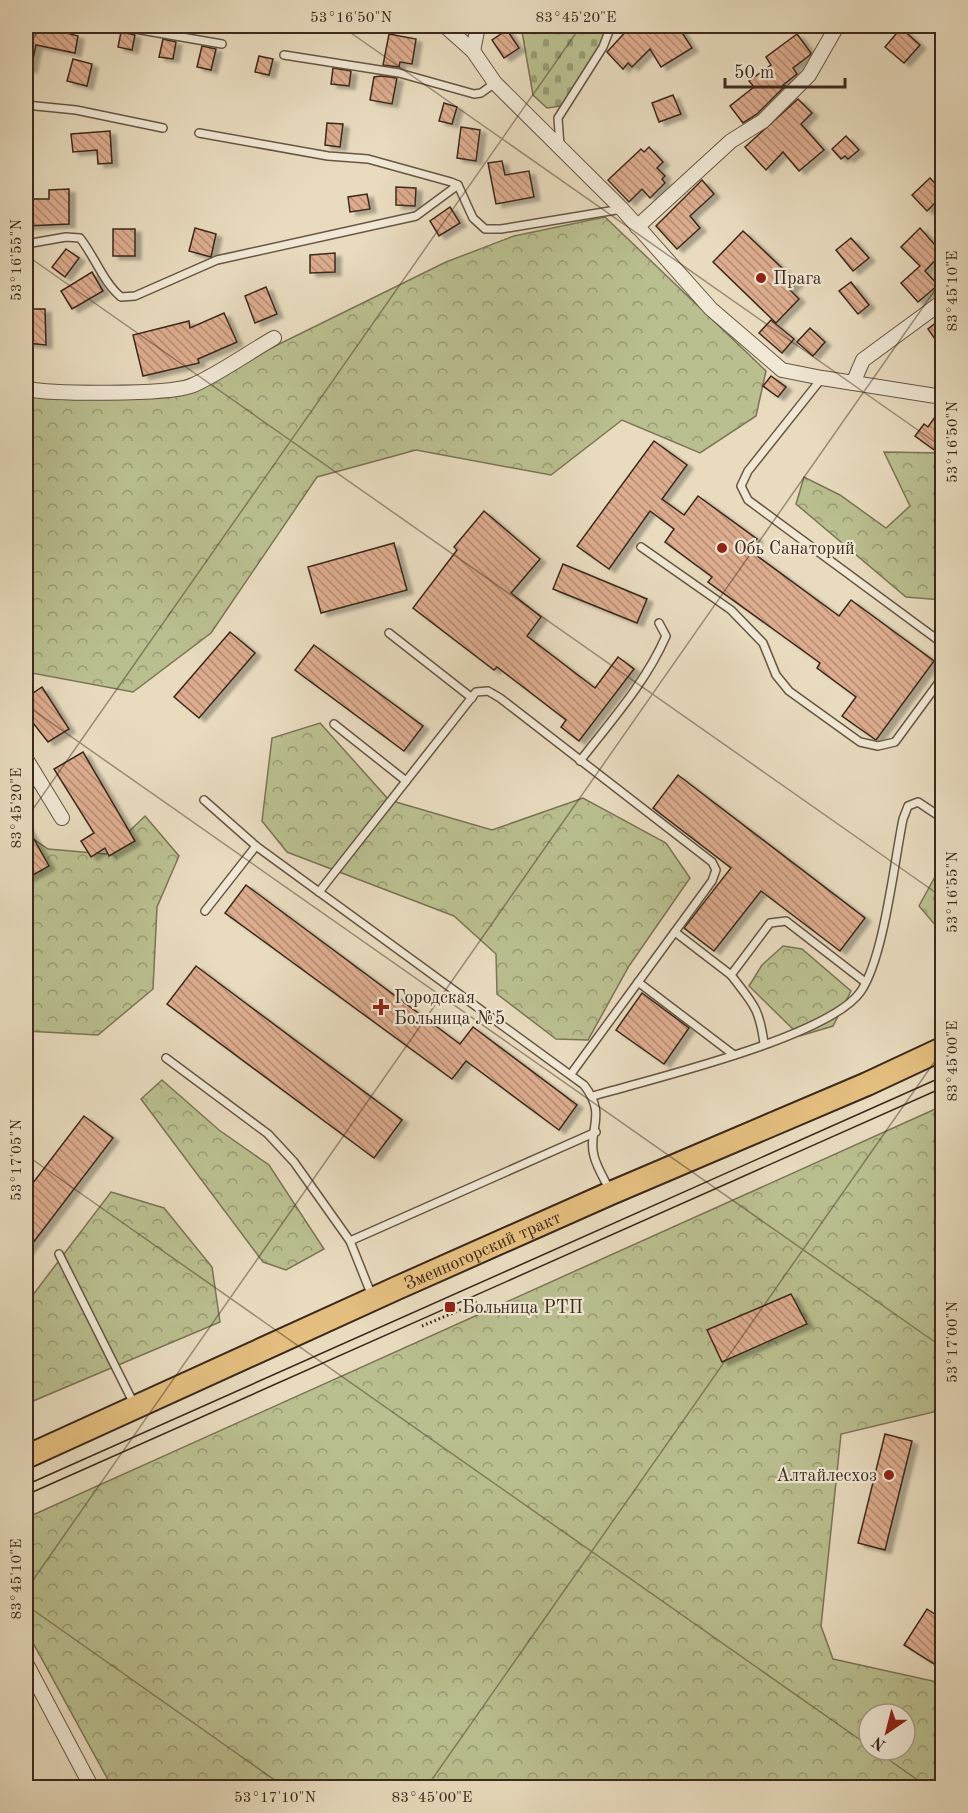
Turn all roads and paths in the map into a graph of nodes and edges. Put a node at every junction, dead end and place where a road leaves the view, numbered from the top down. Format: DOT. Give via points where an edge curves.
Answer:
graph roads {
  1 [pos="118,26"];
  2 [pos="445,26"];
  3 [pos="478,26"];
  4 [pos="611,26"];
  5 [pos="837,26"];
  6 [pos="222,44"];
  7 [pos="473,51"];
  8 [pos="284,55"];
  9 [pos="495,83"];
  10 [pos="26,105"];
  11 [pos="163,128"];
  12 [pos="199,133"];
  13 [pos="561,149"];
  14 [pos="458,185"];
  15 [pos="622,208"];
  16 [pos="637,227"];
  17 [pos="26,244"];
  18 [pos="942,302"];
  19 [pos="274,338"];
  20 [pos="822,378"];
  21 [pos="853,383"];
  22 [pos="26,389"];
  23 [pos="942,397"];
  24 [pos="641,547"];
  25 [pos="659,623"];
  26 [pos="389,633"];
  27 [pos="942,643"];
  28 [pos="942,678"];
  29 [pos="472,698"];
  30 [pos="334,724"];
  31 [pos="26,759"];
  32 [pos="580,761"];
  33 [pos="406,781"];
  34 [pos="204,801"];
  35 [pos="62,818"];
  36 [pos="942,818"];
  37 [pos="256,846"];
  38 [pos="319,892"];
  39 [pos="205,911"];
  40 [pos="675,932"];
  41 [pos="731,975"];
  42 [pos="638,982"];
  43 [pos="865,982"];
  44 [pos="764,1043"];
  45 [pos="942,1049"];
  46 [pos="734,1055"];
  47 [pos="166,1058"];
  48 [pos="571,1074"];
  49 [pos="593,1096"];
  50 [pos="596,1132"];
  51 [pos="611,1193"];
  52 [pos="350,1241"];
  53 [pos="59,1254"];
  54 [pos="373,1299"];
  55 [pos="479,1302"];
  56 [pos="422,1326"];
  57 [pos="135,1406"];
  58 [pos="26,1457"];
  59 [pos="26,1664"];
  60 [pos="92,1788"];
  1 -- 6 [label="lane"];
  2 -- 7 [label="street"];
  3 -- 7 [label="street"];
  4 -- 13 [label="lane" via="603,47 558,118"];
  5 -- 16 [label="street" via="809,75 763,121 731,141"];
  7 -- 9 [label="street"];
  8 -- 9 [label="lane" via="399,74 474,94"];
  9 -- 13 [label="street"];
  10 -- 11 [label="lane" via="76,110"];
  12 -- 14 [label="lane" via="328,156 368,159"];
  13 -- 15 [label="street"];
  14 -- 15 [label="lane" via="472,218 485,229"];
  14 -- 17 [label="lane" via="416,216 217,260 135,296 121,297 109,287 80,238"];
  15 -- 16 [label="street"];
  16 -- 20 [label="street" via="711,309 782,369"];
  18 -- 21 [label="street" via="863,360"];
  19 -- 22 [label="street" via="190,386 45,393"];
  20 -- 21 [label="street"];
  20 -- 27 [label="lane" via="755,462 741,486 748,500"];
  21 -- 23 [label="street"];
  24 -- 28 [label="lane" via="731,610 763,643 776,675 789,691 860,742 878,746 895,742"];
  25 -- 32 [label="lane" via="666,636 659,652 642,681"];
  26 -- 29 [label="lane"];
  29 -- 32 [label="lane" via="476,692 488,691"];
  29 -- 33 [label="lane"];
  30 -- 33 [label="lane"];
  31 -- 35 [label="street"];
  32 -- 40 [label="lane" via="712,862 716,870 712,881"];
  33 -- 38 [label="lane"];
  34 -- 37 [label="lane"];
  36 -- 43 [label="lane" via="918,802 908,806 874,964"];
  37 -- 38 [label="lane"];
  37 -- 39 [label="lane"];
  38 -- 48 [label="lane"];
  40 -- 41 [label="lane"];
  40 -- 42 [label="lane"];
  41 -- 43 [label="lane" via="770,923 778,920 786,921"];
  41 -- 44 [label="lane" via="756,1008"];
  42 -- 46 [label="lane"];
  42 -- 48 [label="lane"];
  43 -- 44 [label="lane" via="852,1003 791,1035"];
  44 -- 46 [label="lane"];
  45 -- 51 [label="highway, Змеиногорский тракт"];
  46 -- 49 [label="lane"];
  47 -- 52 [label="lane" via="268,1134 294,1162"];
  48 -- 49 [label="lane"];
  49 -- 50 [label="lane"];
  50 -- 51 [label="lane" via="594,1155"];
  50 -- 52 [label="lane"];
  51 -- 54 [label="highway, Змеиногорский тракт"];
  52 -- 54 [label="lane"];
  53 -- 57 [label="lane"];
  54 -- 57 [label="highway, Змеиногорский тракт"];
  55 -- 56 [label="path"];
  57 -- 58 [label="highway, Змеиногорский тракт"];
  59 -- 60 [label="street"];
}
